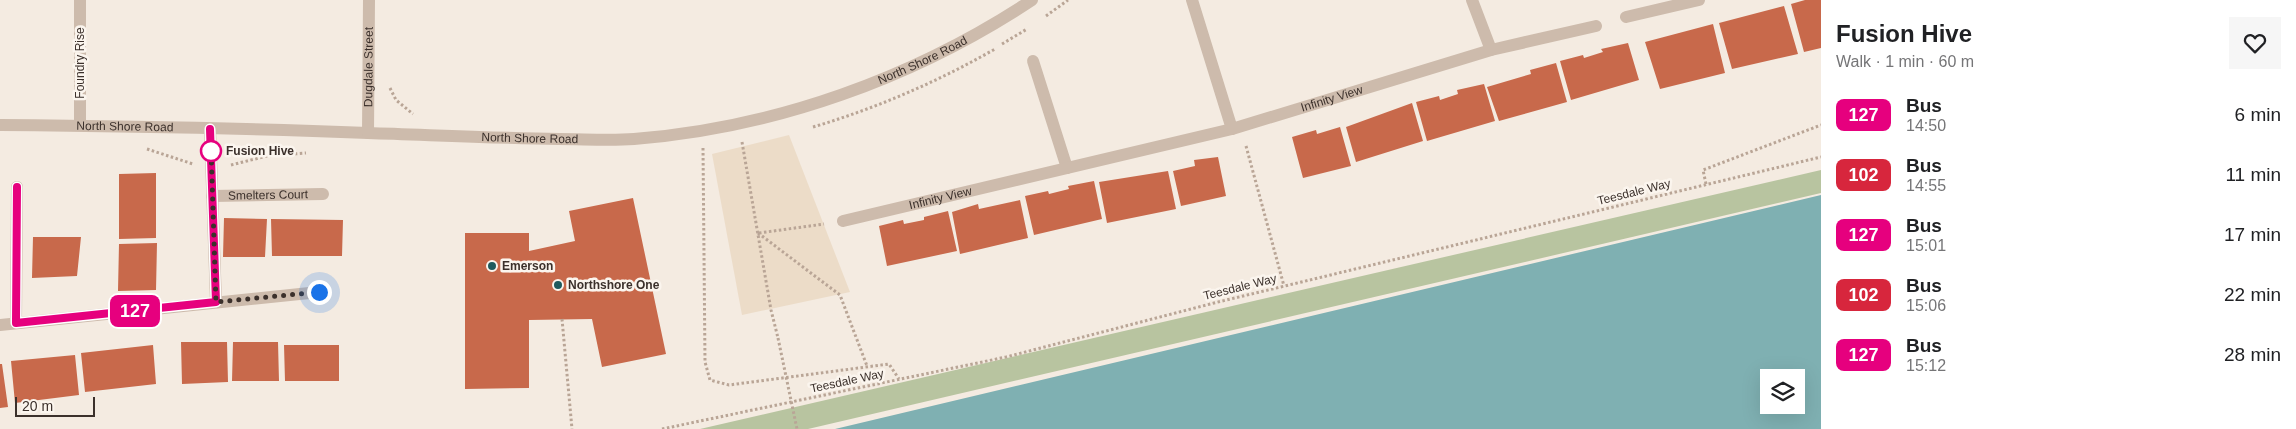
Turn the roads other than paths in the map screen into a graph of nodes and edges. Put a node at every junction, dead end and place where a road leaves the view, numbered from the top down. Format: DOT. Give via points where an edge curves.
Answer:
graph roads {
  1 [pos="80,0"];
  2 [pos="369,0"];
  3 [pos="1032,0"];
  4 [pos="1192,0"];
  5 [pos="1472,0"];
  6 [pos="1699,0"];
  7 [pos="1626,17"];
  8 [pos="1596,26"];
  9 [pos="1491,50"];
  10 [pos="1033,61"];
  11 [pos="0,125"];
  12 [pos="80,125"];
  13 [pos="1236,127"];
  14 [pos="210,129"];
  15 [pos="368,133"];
  16 [pos="1066,168"];
  17 [pos="17,187"];
  18 [pos="324,194"];
  19 [pos="212,196"];
  20 [pos="843,221"];
  21 [pos="319,292"];
  22 [pos="216,302"];
  23 [pos="16,323"];
  24 [pos="0,325"];
  1 -- 12 [label="street, Foundry Rise"];
  2 -- 15 [label="street, Dugdale Street"];
  3 -- 15 [label="street, North Shore Road" via="986,30 921,64 833,98 740,124 632,140"];
  4 -- 13 [label="street"];
  5 -- 9 [label="street"];
  6 -- 7 [label="street"];
  8 -- 9 [label="street, Infinity View"];
  9 -- 13 [label="street, Infinity View"];
  10 -- 16 [label="street"];
  11 -- 12 [label="street, North Shore Road"];
  12 -- 14 [label="street, North Shore Road"];
  13 -- 16 [label="street, Infinity View"];
  14 -- 15 [label="street, North Shore Road"];
  14 -- 19 [label="street, Smelters Court"];
  16 -- 20 [label="street, Infinity View"];
  17 -- 23 [label="street"];
  18 -- 19 [label="street, Smelters Court"];
  19 -- 22 [label="street, Smelters Court"];
  21 -- 22 [label="street"];
  22 -- 23 [label="street"];
  23 -- 24 [label="street"];
}
